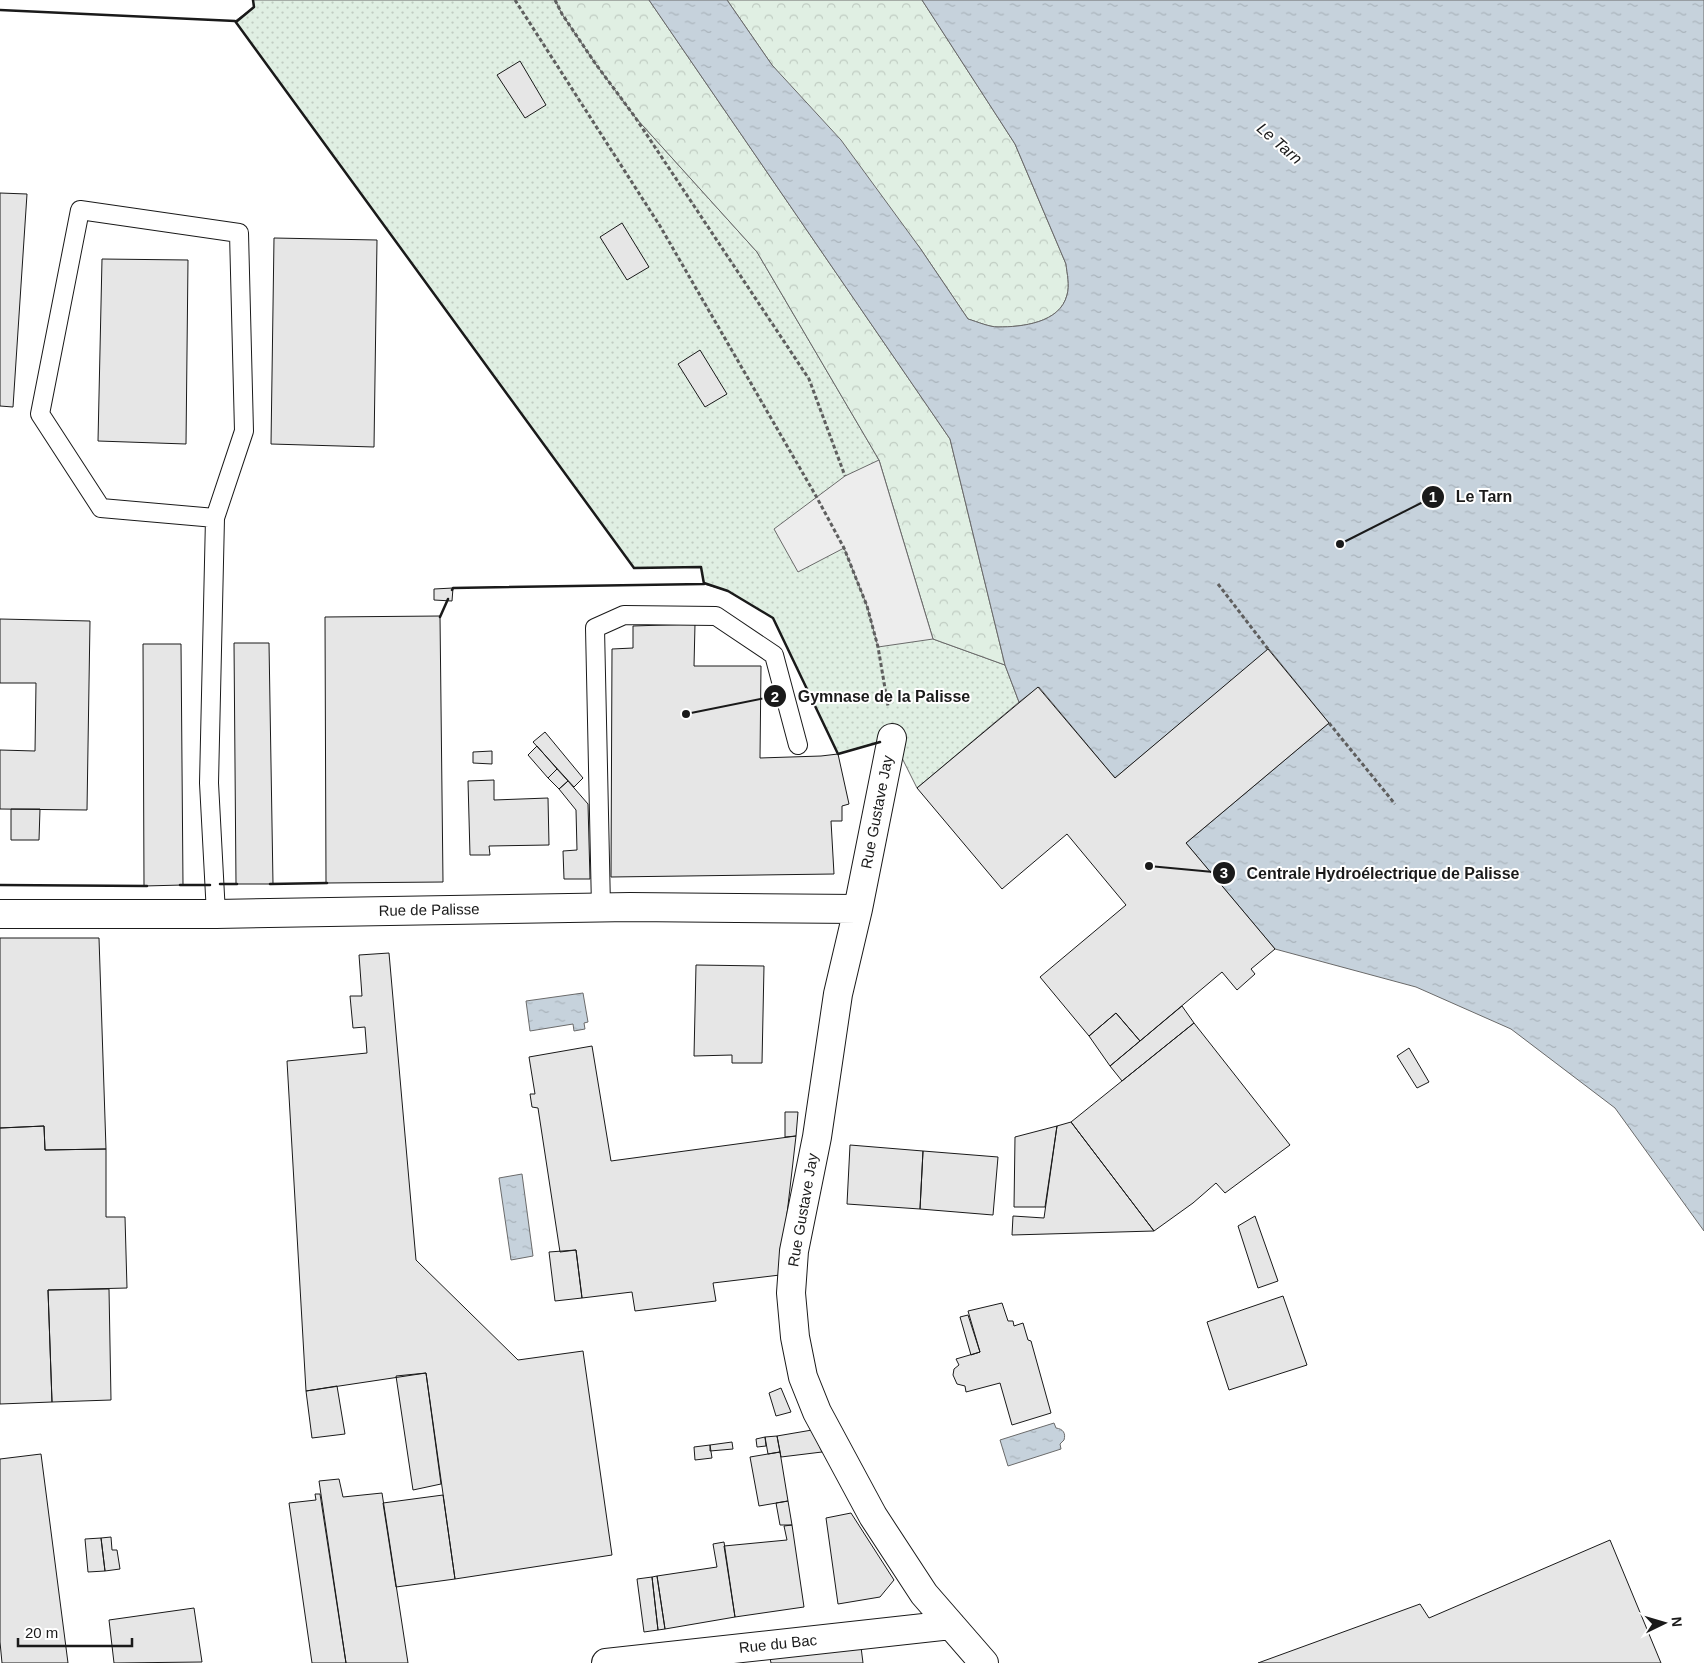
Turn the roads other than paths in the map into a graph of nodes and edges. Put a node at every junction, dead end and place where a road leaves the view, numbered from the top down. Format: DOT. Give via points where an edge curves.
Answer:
graph roads {
  1 [pos="215,518"];
  2 [pos="892,738"];
  3 [pos="798,745"];
  4 [pos="601,907"];
  5 [pos="858,909"];
  6 [pos="0,914"];
  7 [pos="216,914"];
  8 [pos="950,1625"];
  9 [pos="606,1663"];
  10 [pos="984,1663"];
  1 -- 1 [label="lane" via="244,431 239,233 80,210 40,414 101,508"];
  1 -- 7 [label="lane" via="209,783"];
  2 -- 5 [label="street, Rue Gustave Jay"];
  3 -- 4 [label="lane" via="774,655 716,616 624,615 595,628"];
  4 -- 5 [label="street, Rue de Palisse"];
  4 -- 7 [label="street, Rue de Palisse"];
  5 -- 8 [label="street, Rue Gustave Jay" via="838,994 817,1137 794,1251 791,1293 795,1336 803,1377 817,1412 873,1516 924,1594"];
  6 -- 7 [label="street, Rue de Palisse"];
  8 -- 9 [label="street, Rue du Bac"];
  8 -- 10 [label="street, Rue Gustave Jay"];
}
